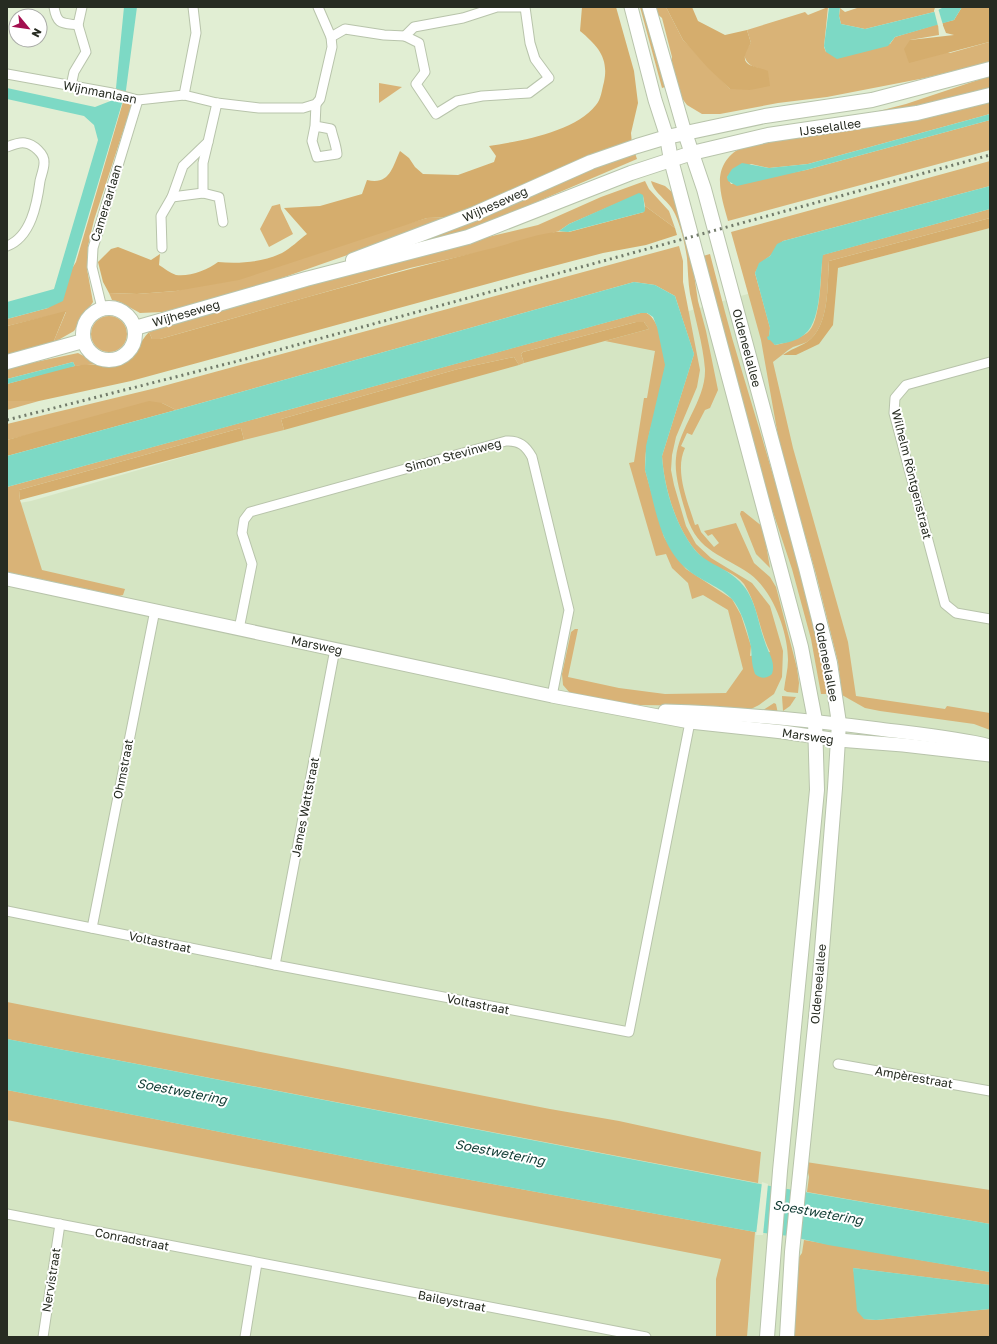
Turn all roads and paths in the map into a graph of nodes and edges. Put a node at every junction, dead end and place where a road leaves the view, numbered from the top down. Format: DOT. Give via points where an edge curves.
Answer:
graph roads {
  1 [pos="54,7"];
  2 [pos="82,7"];
  3 [pos="193,7"];
  4 [pos="318,7"];
  5 [pos="631,7"];
  6 [pos="649,7"];
  7 [pos="78,25"];
  8 [pos="405,36"];
  9 [pos="331,37"];
  10 [pos="990,69"];
  11 [pos="7,74"];
  12 [pos="71,86"];
  13 [pos="184,95"];
  14 [pos="990,95"];
  15 [pos="138,100"];
  16 [pos="217,103"];
  17 [pos="316,104"];
  18 [pos="315,126"];
  19 [pos="685,133"];
  20 [pos="667,138"];
  21 [pos="208,142"];
  22 [pos="7,147"];
  23 [pos="692,153"];
  24 [pos="671,160"];
  25 [pos="203,193"];
  26 [pos="172,197"];
  27 [pos="223,222"];
  28 [pos="7,246"];
  29 [pos="162,248"];
  30 [pos="306,279"];
  31 [pos="102,308"];
  32 [pos="135,328"];
  33 [pos="83,341"];
  34 [pos="7,362"];
  35 [pos="990,362"];
  36 [pos="7,579"];
  37 [pos="155,610"];
  38 [pos="990,619"];
  39 [pos="239,629"];
  40 [pos="335,649"];
  41 [pos="552,696"];
  42 [pos="691,717"];
  43 [pos="815,720"];
  44 [pos="838,723"];
  45 [pos="816,738"];
  46 [pos="838,740"];
  47 [pos="990,746"];
  48 [pos="990,755"];
  49 [pos="7,911"];
  50 [pos="92,928"];
  51 [pos="275,965"];
  52 [pos="838,1064"];
  53 [pos="990,1091"];
  54 [pos="7,1214"];
  55 [pos="60,1224"];
  56 [pos="257,1264"];
  57 [pos="43,1337"];
  58 [pos="245,1337"];
  59 [pos="646,1337"];
  60 [pos="767,1337"];
  61 [pos="787,1337"];
  1 -- 7 [label="street" via="58,20 63,24"];
  2 -- 7 [label="street"];
  3 -- 13 [label="street" via="196,33"];
  4 -- 9 [label="street"];
  5 -- 20 [label="street, Oldeneelallee"];
  6 -- 19 [label="street, Oldeneelallee"];
  7 -- 12 [label="street" via="86,52 74,72"];
  8 -- 8 [label="street" via="414,27 463,18 497,7 525,7 535,59 549,78 529,94 482,96 457,101 436,114 416,84 425,72 419,43"];
  8 -- 9 [label="street" via="384,36 345,29"];
  9 -- 17 [label="street" via="332,47 320,99"];
  10 -- 19 [label="main road, IJsselallee" via="872,100 765,116"];
  11 -- 12 [label="street, Wijnmanlaan"];
  12 -- 15 [label="street, Wijnmanlaan"];
  13 -- 15 [label="street, Wijnmanlaan"];
  13 -- 16 [label="street, Wijnmanlaan"];
  14 -- 23 [label="main road, IJsselallee" via="917,113 768,135"];
  15 -- 31 [label="street, Cameraarlaan" via="93,248 92,267"];
  16 -- 17 [label="street, Wijnmanlaan" via="259,108 303,108"];
  16 -- 21 [label="street"];
  17 -- 18 [label="street"];
  19 -- 20 [label="main road, Wijheseweg"];
  19 -- 23 [label="main road, Oldeneelallee"];
  20 -- 24 [label="main road, Oldeneelallee"];
  20 -- 30 [label="main road, Wijheseweg" via="591,162 438,228"];
  21 -- 25 [label="street"];
  21 -- 26 [label="street" via="183,166"];
  22 -- 28 [label="street" via="23,142 33,146 45,162 32,217 24,233"];
  23 -- 24 [label="main road, IJsselallee"];
  23 -- 44 [label="main road, Oldeneelallee" via="726,266 806,568 830,664"];
  24 -- 30 [label="main road, Wijheseweg" via="631,173 468,237"];
  24 -- 43 [label="main road, Oldeneelallee" via="801,647"];
  25 -- 26 [label="street"];
  25 -- 27 [label="street" via="219,197"];
  26 -- 29 [label="street" via="161,216"];
  30 -- 32 [label="main road, Wijheseweg"];
  31 -- 32 [label="main road" via="111,307 126,314"];
  31 -- 33 [label="main road" via="86,321 82,331"];
  32 -- 33 [label="main road" via="133,346 124,356 111,361 94,356 87,350"];
  33 -- 34 [label="main road"];
  35 -- 38 [label="street, Wilhelm Röntgenstraat" via="906,385 895,398 894,413 945,604 956,613"];
  36 -- 37 [label="street, Marsweg"];
  37 -- 39 [label="street, Marsweg"];
  37 -- 50 [label="street, Ohmstraat"];
  39 -- 40 [label="street, Marsweg"];
  39 -- 41 [label="street, Simon Stevinweg" via="252,564 242,532 244,520 250,512 506,441 517,442 528,449 532,457 569,610"];
  40 -- 41 [label="street, Marsweg"];
  40 -- 51 [label="street, James Wattstraat"];
  41 -- 42 [label="street, Marsweg" via="628,710"];
  42 -- 43 [label="street, Marsweg"];
  42 -- 45 [label="street, Marsweg"];
  42 -- 51 [label="street, Voltastraat" via="629,1032"];
  43 -- 44 [label="street, Marsweg"];
  43 -- 45 [label="main road, Oldeneelallee"];
  44 -- 46 [label="main road, Oldeneelallee"];
  44 -- 47 [label="street, Marsweg" via="964,740"];
  45 -- 46 [label="street, Marsweg"];
  45 -- 60 [label="main road, Oldeneelallee" via="817,790 780,1171"];
  46 -- 48 [label="street, Marsweg"];
  46 -- 61 [label="main road, Oldeneelallee" via="819,987 792,1252"];
  49 -- 50 [label="street, Voltastraat"];
  50 -- 51 [label="street, Voltastraat"];
  52 -- 53 [label="street, Ampèrestraat"];
  54 -- 55 [label="street, Conradstraat"];
  55 -- 56 [label="street, Conradstraat"];
  55 -- 57 [label="street, Nervistraat"];
  56 -- 58 [label="street"];
  56 -- 59 [label="street, Baileystraat"];
}
